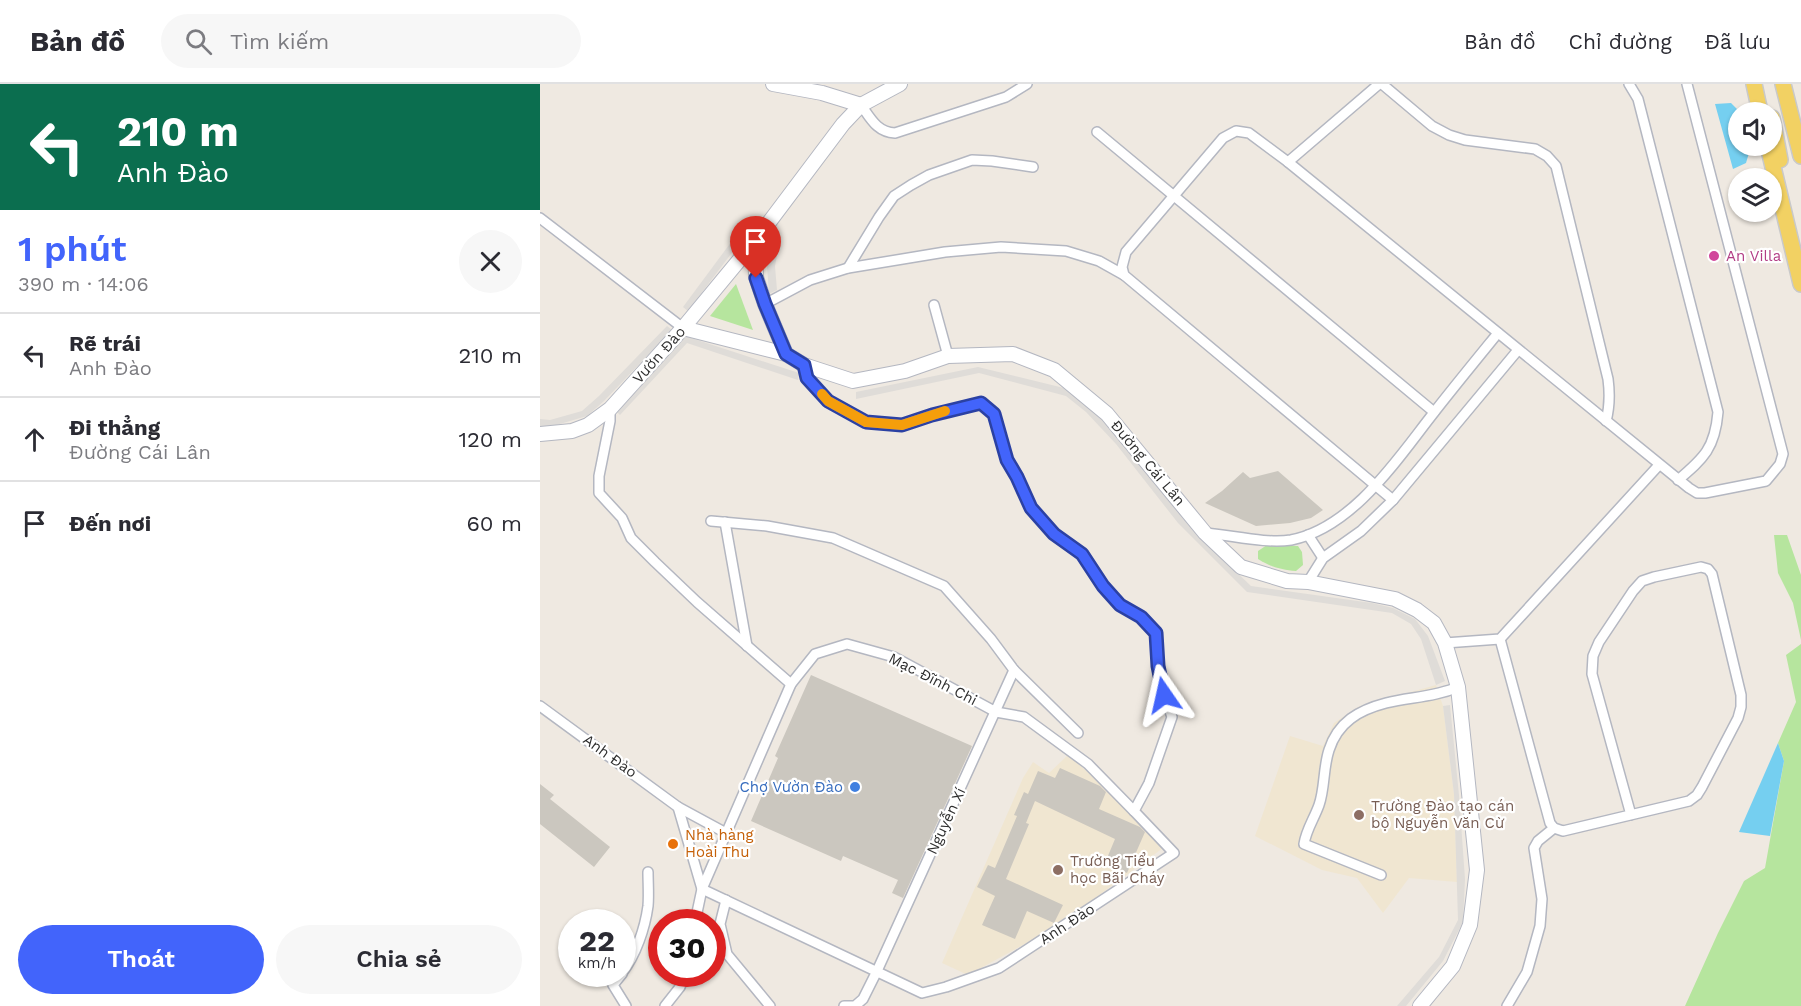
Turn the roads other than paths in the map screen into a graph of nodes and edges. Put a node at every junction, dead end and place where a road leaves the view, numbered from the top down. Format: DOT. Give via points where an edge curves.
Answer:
graph roads {
  1 [pos="773,84"];
  2 [pos="900,84"];
  3 [pos="1027,84"];
  4 [pos="1380,84"];
  5 [pos="1629,84"];
  6 [pos="1687,84"];
  7 [pos="1754,84"];
  8 [pos="1764,84"];
  9 [pos="1783,84"];
  10 [pos="1791,84"];
  11 [pos="1758,102"];
  12 [pos="1768,102"];
  13 [pos="861,105"];
  14 [pos="1801,120"];
  15 [pos="1097,132"];
  16 [pos="1801,154"];
  17 [pos="1773,156"];
  18 [pos="1774,156"];
  19 [pos="1288,162"];
  20 [pos="1032,168"];
  21 [pos="1174,196"];
  22 [pos="541,221"];
  23 [pos="755,241"];
  24 [pos="1801,248"];
  25 [pos="848,268"];
  26 [pos="1124,275"];
  27 [pos="1801,284"];
  28 [pos="765,304"];
  29 [pos="934,305"];
  30 [pos="683,328"];
  31 [pos="1497,333"];
  32 [pos="1518,350"];
  33 [pos="786,354"];
  34 [pos="948,356"];
  35 [pos="804,365"];
  36 [pos="610,410"];
  37 [pos="1434,412"];
  38 [pos="1606,421"];
  39 [pos="540,434"];
  40 [pos="1659,465"];
  41 [pos="1678,480"];
  42 [pos="1376,486"];
  43 [pos="1393,500"];
  44 [pos="711,521"];
  45 [pos="725,522"];
  46 [pos="1205,533"];
  47 [pos="1308,535"];
  48 [pos="1323,558"];
  49 [pos="1308,582"];
  50 [pos="1500,639"];
  51 [pos="1445,643"];
  52 [pos="747,646"];
  53 [pos="1014,670"];
  54 [pos="791,684"];
  55 [pos="1458,687"];
  56 [pos="540,706"];
  57 [pos="996,712"];
  58 [pos="1078,733"];
  59 [pos="678,807"];
  60 [pos="1134,811"];
  61 [pos="1631,815"];
  62 [pos="1554,828"];
  63 [pos="726,833"];
  64 [pos="648,872"];
  65 [pos="1381,875"];
  66 [pos="702,889"];
  67 [pos="726,900"];
  68 [pos="698,909"];
  69 [pos="636,946"];
  70 [pos="877,971"];
  71 [pos="615,987"];
  72 [pos="680,987"];
  73 [pos="627,1006"];
  74 [pos="664,1006"];
  75 [pos="770,1006"];
  76 [pos="844,1006"];
  77 [pos="1420,1006"];
  78 [pos="1507,1006"];
  1 -- 13 [label="main road"];
  2 -- 13 [label="main road"];
  3 -- 13 [label="street" via="1006,97 896,133 878,128"];
  4 -- 19 [label="street"];
  4 -- 38 [label="street" via="1449,135 1535,149 1556,166 1608,379 1610,408"];
  5 -- 41 [label="street" via="1638,99 1718,412 1710,447 1701,461"];
  6 -- 41 [label="street" via="1783,454 1766,481 1697,493"];
  7 -- 11 [label="main road"];
  8 -- 12 [label="main road"];
  9 -- 16 [label="main road"];
  10 -- 14 [label="main road"];
  13 -- 23 [label="main road"];
  15 -- 21 [label="street"];
  17 -- 27 [label="main road"];
  18 -- 24 [label="main road"];
  19 -- 21 [label="street" via="1249,133 1236,131 1223,138"];
  19 -- 31 [label="street"];
  20 -- 25 [label="street" via="972,160 911,184 894,196"];
  21 -- 26 [label="street" via="1126,252"];
  21 -- 37 [label="street"];
  22 -- 30 [label="street"];
  23 -- 28 [label="main road" via="756,278"];
  23 -- 30 [label="main road, Vườn Đào"];
  25 -- 26 [label="street" via="1001,247 1066,251"];
  25 -- 28 [label="street" via="810,280"];
  26 -- 42 [label="street"];
  28 -- 33 [label="main road"];
  29 -- 34 [label="street"];
  30 -- 33 [label="main road, Đường Cái Lân"];
  30 -- 36 [label="main road, Vườn Đào"];
  31 -- 32 [label="street"];
  31 -- 37 [label="street"];
  32 -- 38 [label="street"];
  32 -- 43 [label="street"];
  33 -- 35 [label="main road, Đường Cái Lân"];
  34 -- 35 [label="main road, Đường Cái Lân" via="904,371 853,381"];
  34 -- 46 [label="main road, Đường Cái Lân" via="1013,354 1054,369 1107,414"];
  35 -- 60 [label="street" via="807,378 828,401 866,422 902,425 981,403 994,414 1007,460 1031,508 1054,534 1082,554 1120,605 1141,617 1156,633 1160,676 1172,717 1149,783"];
  36 -- 39 [label="main road, Vườn Đào" via="573,431"];
  36 -- 52 [label="street" via="599,493 622,518 631,538"];
  37 -- 42 [label="street"];
  38 -- 40 [label="street"];
  40 -- 41 [label="street"];
  40 -- 50 [label="street"];
  42 -- 43 [label="street"];
  42 -- 47 [label="street" via="1337,520"];
  43 -- 48 [label="street"];
  44 -- 45 [label="street"];
  45 -- 52 [label="street"];
  45 -- 53 [label="street" via="833,538 944,586"];
  46 -- 47 [label="street" via="1275,541"];
  46 -- 49 [label="main road, Đường Cái Lân" via="1241,567 1287,581"];
  47 -- 48 [label="street"];
  48 -- 49 [label="street"];
  49 -- 51 [label="main road, Đường Cái Lân" via="1395,598 1434,623"];
  50 -- 51 [label="street"];
  50 -- 62 [label="street"];
  51 -- 55 [label="main road, Đường Cái Lân"];
  52 -- 54 [label="street"];
  53 -- 57 [label="street, Nguyễn Xí"];
  53 -- 58 [label="street"];
  54 -- 57 [label="street, Mạc Đĩnh Chi" via="814,654 847,644 894,657"];
  54 -- 63 [label="street, Mạc Đĩnh Chi"];
  55 -- 65 [label="street" via="1359,712 1339,729 1329,751 1319,804 1304,844"];
  55 -- 77 [label="main road, Đường Cái Lân" via="1477,870 1470,925 1453,966"];
  56 -- 59 [label="street, Anh Đào"];
  57 -- 60 [label="street, Mạc Đĩnh Chi" via="1024,717 1088,764"];
  57 -- 70 [label="street, Nguyễn Xí"];
  59 -- 63 [label="street, Anh Đào"];
  59 -- 66 [label="street"];
  60 -- 70 [label="street, Anh Đào" via="1174,854 999,969 922,993"];
  61 -- 61 [label="street" via="1689,801 1697,795 1738,718 1741,695 1708,569 1701,567 1642,581 1593,656 1592,674"];
  61 -- 62 [label="street" via="1563,831"];
  62 -- 78 [label="street" via="1534,848 1542,898 1540,926 1527,972"];
  63 -- 66 [label="street, Mạc Đĩnh Chi"];
  64 -- 69 [label="street" via="648,904"];
  66 -- 67 [label="street, Anh Đào"];
  66 -- 68 [label="street, Mạc Đĩnh Chi"];
  67 -- 70 [label="street, Anh Đào"];
  67 -- 75 [label="street" via="720,924 727,954"];
  70 -- 76 [label="street, Nguyễn Xí" via="863,999 855,1006"];
  71 -- 73 [label="street"];
  72 -- 74 [label="street"];
}
